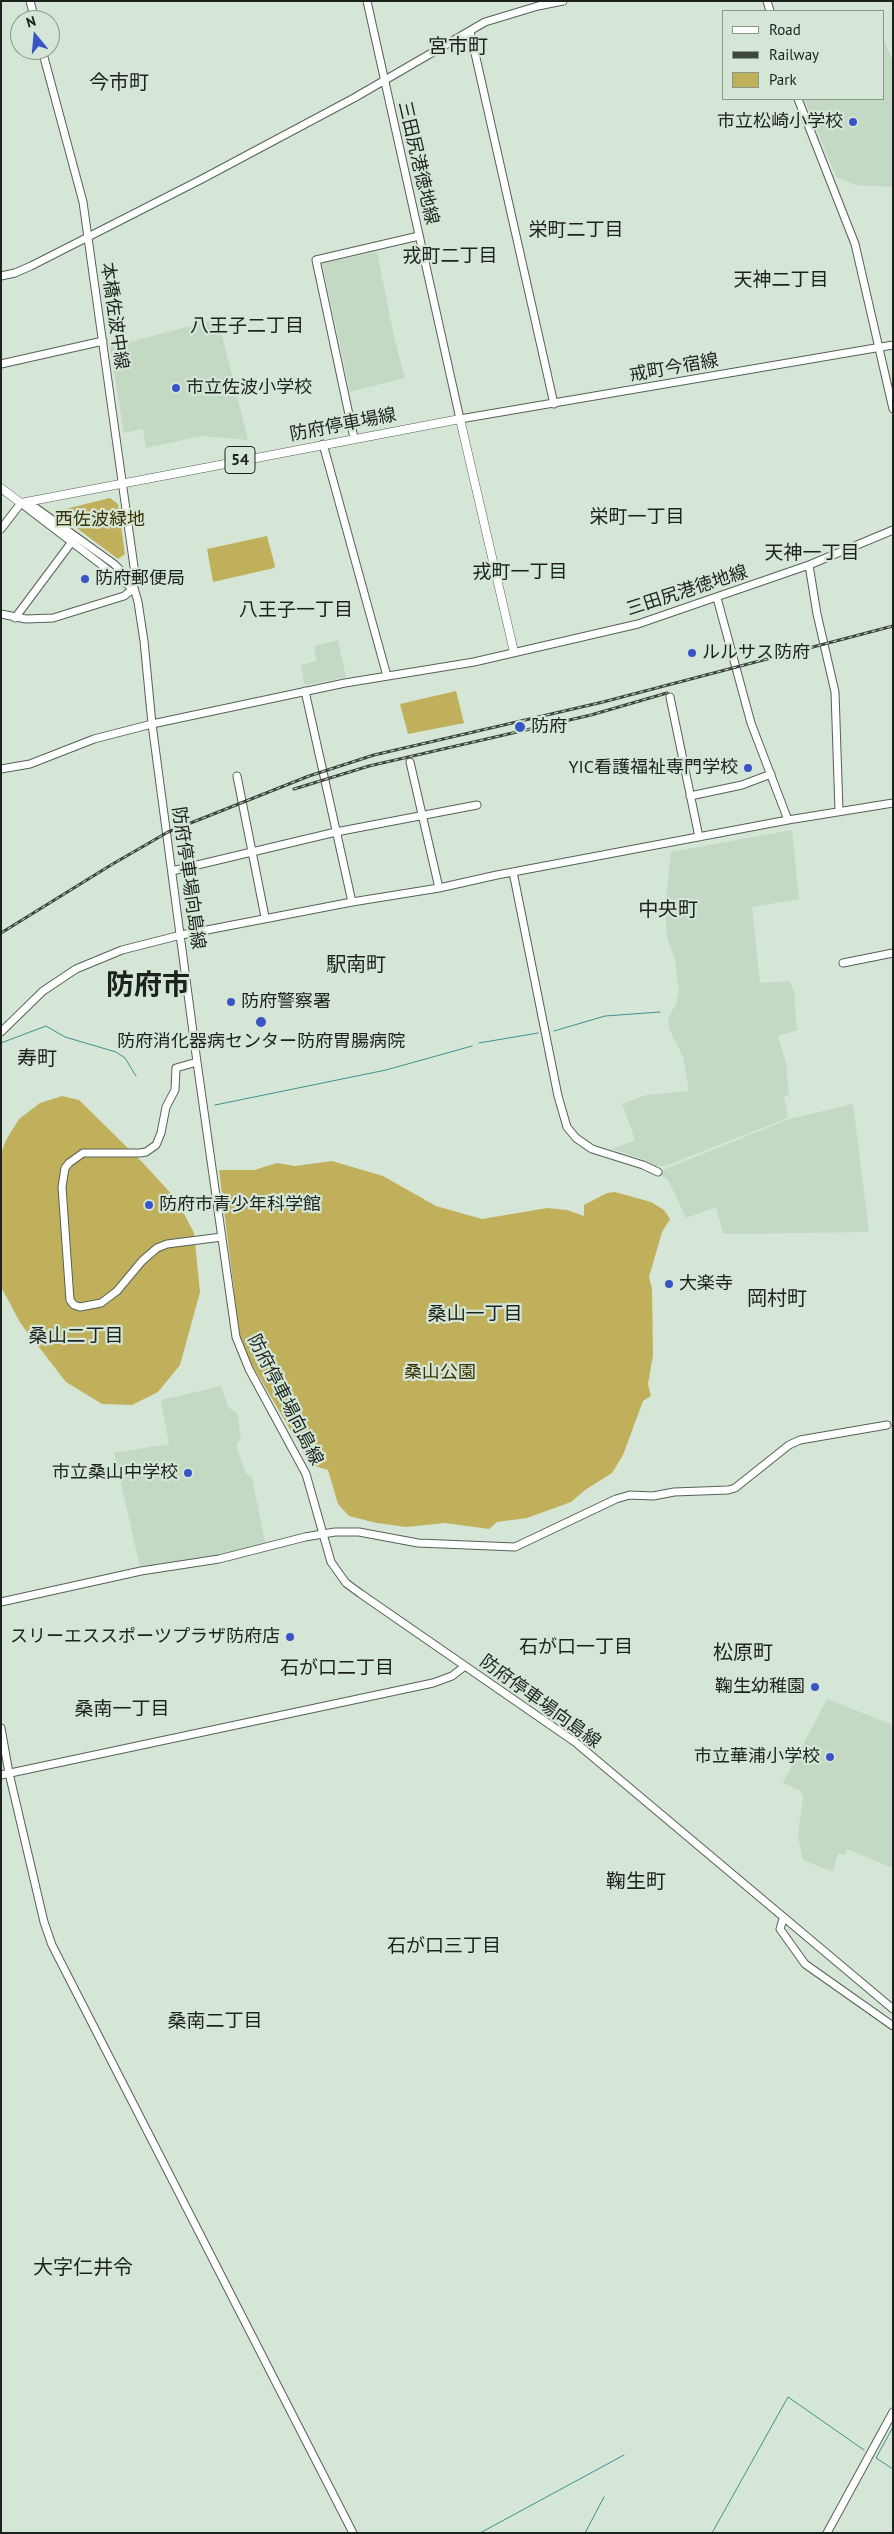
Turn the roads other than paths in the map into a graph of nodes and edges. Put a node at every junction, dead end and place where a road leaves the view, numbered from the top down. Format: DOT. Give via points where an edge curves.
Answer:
graph roads {
  1 [pos="367,1"];
  2 [pos="563,1"];
  3 [pos="470,30"];
  4 [pos="45,60"];
  5 [pos="384,81"];
  6 [pos="798,100"];
  7 [pos="88,236"];
  8 [pos="418,236"];
  9 [pos="1,276"];
  10 [pos="103,341"];
  11 [pos="893,345"];
  12 [pos="880,347"];
  13 [pos="1,364"];
  14 [pos="554,404"];
  15 [pos="893,409"];
  16 [pos="460,419"];
  17 [pos="354,438"];
  18 [pos="323,444"];
  19 [pos="122,482"];
  20 [pos="1,488"];
  21 [pos="21,503"];
  22 [pos="1,528"];
  23 [pos="893,530"];
  24 [pos="71,542"];
  25 [pos="809,565"];
  26 [pos="133,589"];
  27 [pos="717,598"];
  28 [pos="1,614"];
  29 [pos="15,618"];
  30 [pos="514,652"];
  31 [pos="387,676"];
  32 [pos="305,692"];
  33 [pos="670,697"];
  34 [pos="152,724"];
  35 [pos="410,762"];
  36 [pos="1,769"];
  37 [pos="770,774"];
  38 [pos="237,776"];
  39 [pos="690,796"];
  40 [pos="893,803"];
  41 [pos="477,805"];
  42 [pos="840,811"];
  43 [pos="423,815"];
  44 [pos="788,820"];
  45 [pos="336,832"];
  46 [pos="699,837"];
  47 [pos="252,852"];
  48 [pos="172,871"];
  49 [pos="513,872"];
  50 [pos="439,888"];
  51 [pos="352,902"];
  52 [pos="265,917"];
  53 [pos="181,935"];
  54 [pos="893,953"];
  55 [pos="843,963"];
  56 [pos="1,1032"];
  57 [pos="197,1062"];
  58 [pos="658,1172"];
  59 [pos="222,1237"];
  60 [pos="887,1425"];
  61 [pos="322,1534"];
  62 [pos="1,1602"];
  63 [pos="465,1666"];
  64 [pos="1,1728"];
  65 [pos="9,1773"];
  66 [pos="1,1775"];
  67 [pos="783,1919"];
  68 [pos="893,2009"];
  69 [pos="893,2026"];
  70 [pos="893,2412"];
  71 [pos="354,2533"];
  72 [pos="827,2533"];
  1 -- 5 [label="street, 三田尻港徳地線"];
  2 -- 3 [label="street" via="500,16"];
  3 -- 5 [label="street"];
  3 -- 14 [label="street"];
  4 -- 7 [label="street, 本橋佐波中線" via="83,202"];
  5 -- 7 [label="street"];
  5 -- 8 [label="street, 三田尻港徳地線"];
  6 -- 12 [label="street" via="855,244"];
  7 -- 9 [label="street" via="23,270"];
  7 -- 10 [label="street, 本橋佐波中線"];
  8 -- 16 [label="street, 三田尻港徳地線"];
  8 -- 17 [label="street" via="316,260"];
  10 -- 13 [label="street"];
  10 -- 19 [label="street, 本橋佐波中線"];
  11 -- 12 [label="street, 戒町今宿線"];
  12 -- 14 [label="street, 戒町今宿線"];
  12 -- 15 [label="street"];
  14 -- 16 [label="street, 戒町今宿線"];
  16 -- 17 [label="main road, 防府停車場線 / 54"];
  16 -- 30 [label="main road"];
  17 -- 18 [label="main road, 防府停車場線 / 54"];
  18 -- 19 [label="main road, 防府停車場線 / 54"];
  18 -- 31 [label="street"];
  19 -- 21 [label="main road, 防府停車場線 / 54"];
  19 -- 26 [label="street, 本橋佐波中線" via="136,581"];
  20 -- 21 [label="main road"];
  21 -- 22 [label="street"];
  21 -- 24 [label="street"];
  21 -- 26 [label="street" via="36,508 114,564 132,580"];
  23 -- 25 [label="street, 三田尻港徳地線"];
  24 -- 26 [label="street"];
  24 -- 29 [label="street"];
  25 -- 27 [label="street, 三田尻港徳地線"];
  25 -- 42 [label="street" via="835,692"];
  26 -- 29 [label="street" via="124,596 53,618"];
  26 -- 34 [label="street, 防府停車場向島線" via="141,618"];
  27 -- 30 [label="street, 三田尻港徳地線" via="638,624"];
  27 -- 37 [label="street" via="751,723"];
  28 -- 29 [label="street"];
  30 -- 31 [label="street"];
  31 -- 32 [label="street"];
  32 -- 34 [label="street"];
  32 -- 45 [label="street"];
  33 -- 39 [label="street"];
  34 -- 36 [label="street" via="94,739 30,764"];
  34 -- 48 [label="street, 防府停車場向島線"];
  35 -- 43 [label="street"];
  37 -- 39 [label="street" via="742,785"];
  37 -- 44 [label="street"];
  38 -- 47 [label="street"];
  39 -- 46 [label="street"];
  40 -- 42 [label="street"];
  41 -- 43 [label="street"];
  42 -- 44 [label="street"];
  43 -- 45 [label="street"];
  43 -- 50 [label="street"];
  44 -- 46 [label="street"];
  45 -- 47 [label="street"];
  45 -- 51 [label="street"];
  46 -- 49 [label="street"];
  47 -- 48 [label="street"];
  47 -- 52 [label="street"];
  48 -- 53 [label="street, 防府停車場向島線"];
  49 -- 50 [label="street"];
  49 -- 58 [label="street" via="558,1096 568,1126 576,1138 592,1149"];
  50 -- 51 [label="street"];
  51 -- 52 [label="street"];
  52 -- 53 [label="street"];
  53 -- 56 [label="street" via="122,950 76,969 43,992"];
  53 -- 57 [label="street, 防府停車場向島線"];
  54 -- 55 [label="street"];
  57 -- 59 [label="street, 防府停車場向島線"];
  57 -- 59 [label="street" via="176,1068 175,1090 166,1108 160,1140 152,1149 140,1153 83,1154 75,1157 65,1168 62,1187 70,1300 80,1307 101,1302 117,1291 157,1248"];
  59 -- 61 [label="street, 防府停車場向島線" via="241,1355 306,1474"];
  60 -- 61 [label="street" via="800,1440 728,1490 630,1495 616,1499 515,1547 418,1543 359,1532"];
  61 -- 62 [label="street" via="219,1559 141,1571"];
  61 -- 63 [label="street, 防府停車場向島線" via="332,1562 346,1583"];
  63 -- 65 [label="street" via="452,1676 433,1683"];
  63 -- 67 [label="street, 防府停車場向島線" via="574,1742"];
  64 -- 65 [label="street"];
  65 -- 66 [label="street"];
  65 -- 71 [label="street" via="52,1945"];
  67 -- 68 [label="street, 防府停車場向島線"];
  67 -- 69 [label="street" via="780,1930 805,1964"];
  70 -- 72 [label="street"];
}
